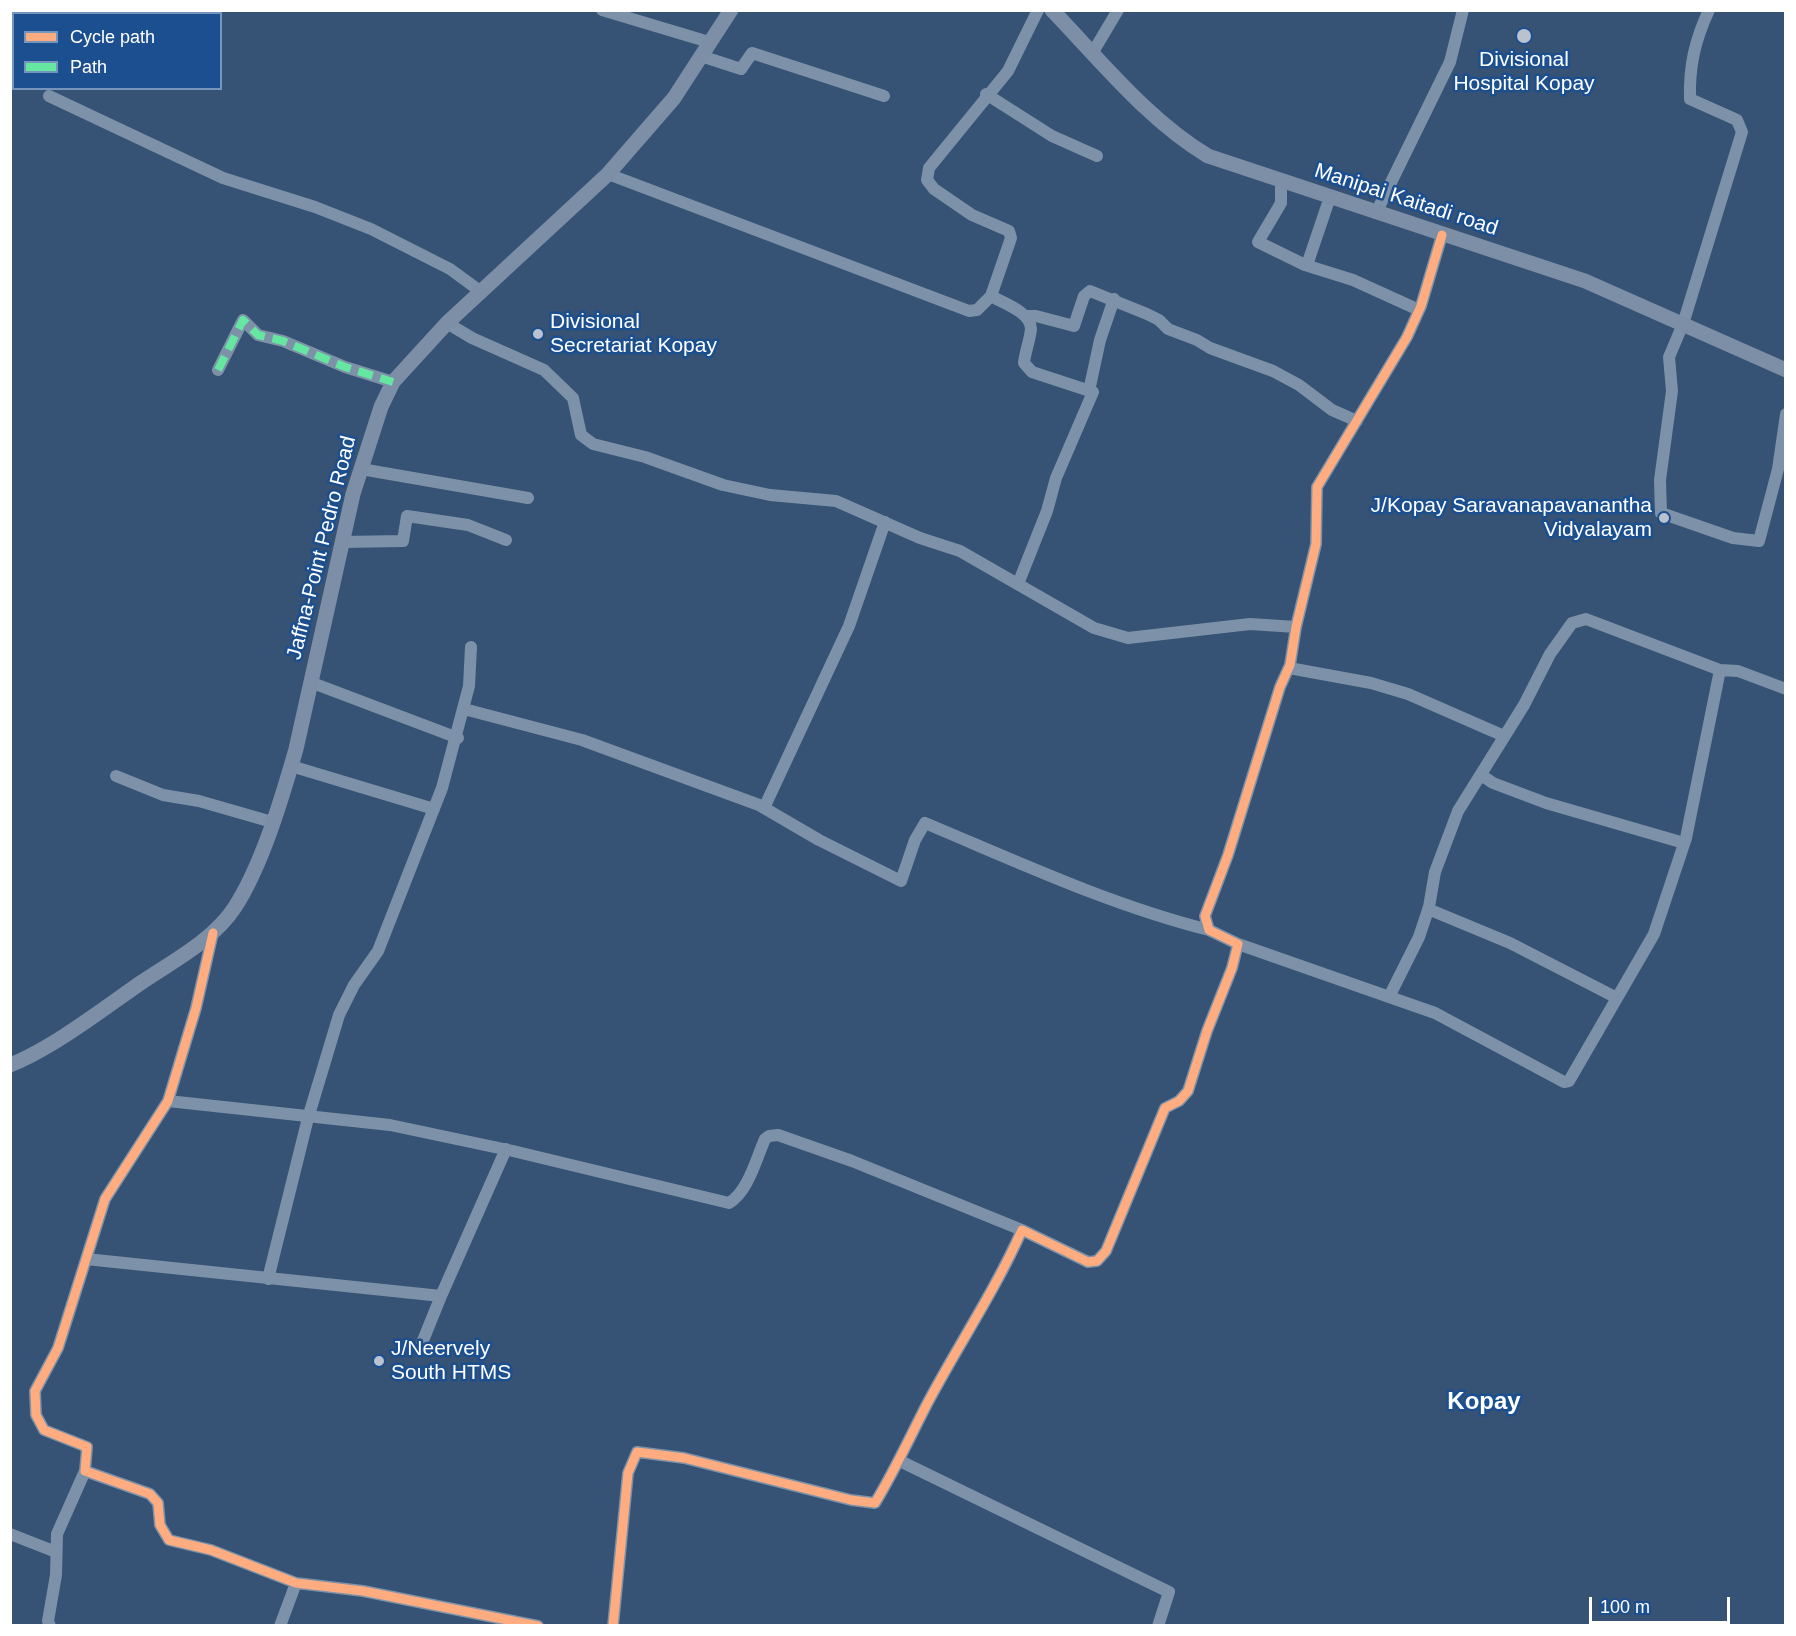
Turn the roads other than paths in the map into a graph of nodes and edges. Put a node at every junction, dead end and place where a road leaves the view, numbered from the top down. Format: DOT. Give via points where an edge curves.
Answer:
graph roads {
  1 [pos="602,10"];
  2 [pos="731,10"];
  3 [pos="1038,10"];
  4 [pos="1052,10"];
  5 [pos="1118,10"];
  6 [pos="1463,10"];
  7 [pos="1709,10"];
  8 [pos="705,49"];
  9 [pos="1093,52"];
  10 [pos="986,94"];
  11 [pos="49,96"];
  12 [pos="884,96"];
  13 [pos="1097,156"];
  14 [pos="608,174"];
  15 [pos="1281,181"];
  16 [pos="1330,197"];
  17 [pos="1376,213"];
  18 [pos="1442,235"];
  19 [pos="1307,265"];
  20 [pos="480,291"];
  21 [pos="991,296"];
  22 [pos="1114,299"];
  23 [pos="1419,310"];
  24 [pos="1025,316"];
  25 [pos="447,323"];
  26 [pos="1683,324"];
  27 [pos="218,370"];
  28 [pos="1785,370"];
  29 [pos="393,382"];
  30 [pos="1089,391"];
  31 [pos="1785,414"];
  32 [pos="1357,421"];
  33 [pos="361,470"];
  34 [pos="528,498"];
  35 [pos="885,522"];
  36 [pos="506,540"];
  37 [pos="342,542"];
  38 [pos="1018,584"];
  39 [pos="1296,627"];
  40 [pos="471,647"];
  41 [pos="1289,668"];
  42 [pos="1720,670"];
  43 [pos="310,682"];
  44 [pos="1785,689"];
  45 [pos="464,709"];
  46 [pos="1504,736"];
  47 [pos="458,738"];
  48 [pos="291,766"];
  49 [pos="1481,775"];
  50 [pos="116,776"];
  51 [pos="764,808"];
  52 [pos="434,809"];
  53 [pos="272,822"];
  54 [pos="1684,843"];
  55 [pos="1428,909"];
  56 [pos="1209,930"];
  57 [pos="213,933"];
  58 [pos="1238,944"];
  59 [pos="1389,997"];
  60 [pos="1617,998"];
  61 [pos="10,1065"];
  62 [pos="168,1101"];
  63 [pos="308,1118"];
  64 [pos="506,1149"];
  65 [pos="1022,1230"];
  66 [pos="86,1259"];
  67 [pos="268,1279"];
  68 [pos="441,1296"];
  69 [pos="422,1343"];
  70 [pos="900,1461"];
  71 [pos="85,1471"];
  72 [pos="10,1534"];
  73 [pos="56,1552"];
  74 [pos="296,1583"];
  75 [pos="50,1626"];
  76 [pos="280,1626"];
  77 [pos="538,1626"];
  78 [pos="613,1626"];
  79 [pos="1158,1626"];
  1 -- 8 [label="street"];
  2 -- 8 [label="main road, Jaffna-Point Pedro Road"];
  3 -- 10 [label="street" via="1008,71"];
  4 -- 9 [label="main road, Manipai Kaitadi road"];
  5 -- 9 [label="street"];
  6 -- 17 [label="street" via="1450,62"];
  7 -- 26 [label="street" via="1689,70 1690,99 1737,120 1742,132"];
  8 -- 12 [label="street" via="741,69 752,53"];
  8 -- 14 [label="main road, Jaffna-Point Pedro Road" via="674,98"];
  9 -- 15 [label="main road, Manipai Kaitadi road" via="1183,141 1208,156"];
  10 -- 13 [label="street" via="1052,136"];
  10 -- 21 [label="street" via="929,168 927,180 972,215 1009,231 1011,238"];
  11 -- 20 [label="street" via="223,178 371,229 450,269"];
  14 -- 20 [label="main road, Jaffna-Point Pedro Road"];
  14 -- 21 [label="street" via="969,311 977,310"];
  15 -- 16 [label="main road, Manipai Kaitadi road"];
  15 -- 19 [label="street" via="1281,202 1258,242"];
  16 -- 17 [label="main road, Manipai Kaitadi road"];
  16 -- 19 [label="street"];
  17 -- 18 [label="main road, Manipai Kaitadi road"];
  18 -- 23 [label="street"];
  18 -- 26 [label="main road, Manipai Kaitadi road" via="1585,281"];
  19 -- 23 [label="street" via="1353,280"];
  20 -- 25 [label="main road, Jaffna-Point Pedro Road"];
  21 -- 24 [label="street"];
  22 -- 24 [label="street" via="1090,291 1084,296 1074,326"];
  22 -- 30 [label="street"];
  22 -- 32 [label="street" via="1159,320 1178,334 1273,371 1332,410"];
  23 -- 32 [label="street"];
  24 -- 30 [label="street" via="1031,327 1024,363 1032,372"];
  25 -- 29 [label="main road, Jaffna-Point Pedro Road"];
  25 -- 35 [label="street" via="471,338 544,370 573,398 581,435 593,444 645,457 723,485 770,495 836,501"];
  26 -- 28 [label="main road, Manipai Kaitadi road"];
  26 -- 31 [label="street" via="1668,366 1672,391 1660,480 1661,513 1733,538 1759,541 1778,469"];
  27 -- 29 [label="street" via="243,320 258,335"];
  29 -- 33 [label="main road, Jaffna-Point Pedro Road"];
  30 -- 38 [label="street" via="1094,392 1056,478"];
  32 -- 39 [label="street" via="1317,487 1316,544"];
  33 -- 34 [label="street"];
  33 -- 37 [label="main road, Jaffna-Point Pedro Road"];
  35 -- 38 [label="street" via="960,550"];
  35 -- 51 [label="street" via="849,626"];
  36 -- 37 [label="street" via="468,525 407,516 403,541"];
  37 -- 43 [label="main road, Jaffna-Point Pedro Road"];
  38 -- 39 [label="street" via="1094,628 1128,638 1250,624"];
  39 -- 41 [label="street"];
  40 -- 45 [label="street" via="470,686"];
  41 -- 46 [label="street" via="1408,694"];
  41 -- 56 [label="street" via="1206,916"];
  42 -- 44 [label="street" via="1738,671"];
  42 -- 46 [label="street" via="1586,619 1572,623"];
  42 -- 54 [label="street"];
  43 -- 47 [label="street"];
  43 -- 48 [label="main road, Jaffna-Point Pedro Road"];
  45 -- 47 [label="street"];
  45 -- 51 [label="street" via="582,740"];
  46 -- 49 [label="street"];
  47 -- 52 [label="street"];
  48 -- 52 [label="street"];
  48 -- 53 [label="main road, Jaffna-Point Pedro Road"];
  49 -- 54 [label="street" via="1545,803"];
  49 -- 55 [label="street" via="1454,821 1435,872"];
  50 -- 53 [label="street" via="164,795"];
  51 -- 56 [label="street" via="901,881 915,840 925,824 1085,890 1155,916"];
  52 -- 63 [label="street" via="378,951 339,1015"];
  53 -- 57 [label="main road, Jaffna-Point Pedro Road" via="249,880 234,908"];
  54 -- 60 [label="street" via="1654,934"];
  55 -- 59 [label="street" via="1419,937"];
  55 -- 60 [label="street" via="1510,943"];
  56 -- 58 [label="street"];
  57 -- 61 [label="main road, Jaffna-Point Pedro Road" via="87,1020"];
  57 -- 62 [label="street"];
  58 -- 59 [label="street"];
  58 -- 65 [label="street" via="1188,1091 1166,1108 1106,1251 1097,1261 1088,1262"];
  59 -- 60 [label="street" via="1435,1013 1564,1082 1569,1081"];
  62 -- 63 [label="street"];
  62 -- 66 [label="street" via="105,1199"];
  63 -- 64 [label="street" via="390,1125"];
  63 -- 67 [label="street"];
  64 -- 65 [label="street" via="729,1203 736,1199 765,1139 778,1135"];
  64 -- 68 [label="street"];
  65 -- 70 [label="street"];
  66 -- 67 [label="street"];
  66 -- 71 [label="street" via="58,1348 35,1391 36,1414 44,1430 87,1448"];
  67 -- 68 [label="street"];
  68 -- 69 [label="street"];
  70 -- 78 [label="street" via="875,1503 684,1458 637,1452 628,1473"];
  70 -- 79 [label="street" via="1169,1592"];
  71 -- 73 [label="street" via="57,1534"];
  71 -- 74 [label="street" via="150,1494 158,1503 160,1525 169,1540 211,1550"];
  72 -- 73 [label="street"];
  73 -- 75 [label="street"];
  74 -- 76 [label="street"];
  74 -- 77 [label="street" via="363,1591"];
}
